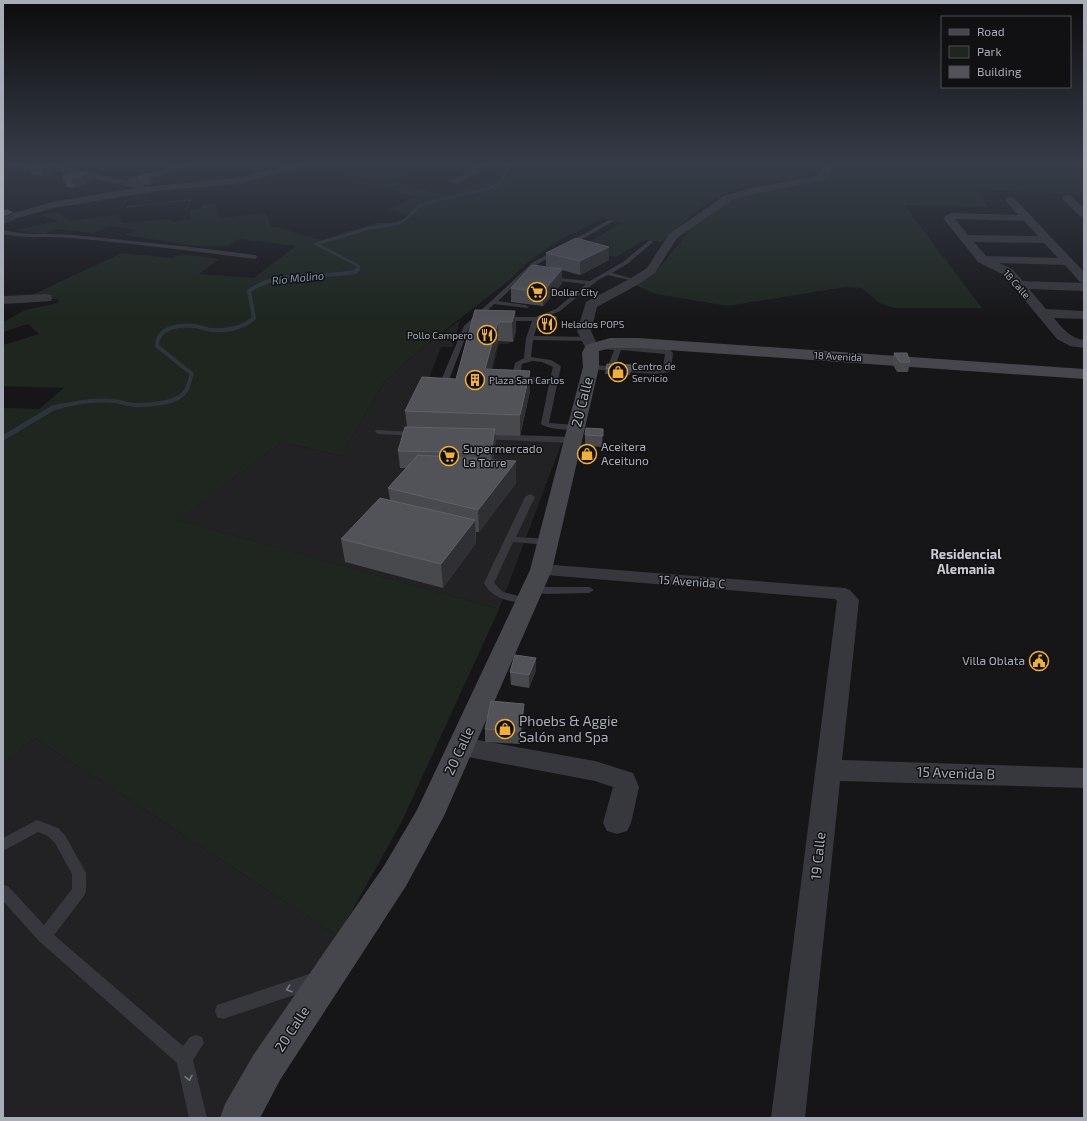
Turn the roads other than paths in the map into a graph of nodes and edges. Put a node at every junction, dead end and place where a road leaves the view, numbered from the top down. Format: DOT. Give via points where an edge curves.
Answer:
graph roads {
  1 [pos="701,216"];
  2 [pos="1026,218"];
  3 [pos="611,221"];
  4 [pos="3,232"];
  5 [pos="964,238"];
  6 [pos="1048,240"];
  7 [pos="650,242"];
  8 [pos="255,257"];
  9 [pos="982,259"];
  10 [pos="1068,262"];
  11 [pos="608,273"];
  12 [pos="522,274"];
  13 [pos="530,276"];
  14 [pos="545,277"];
  15 [pos="1084,280"];
  16 [pos="635,281"];
  17 [pos="591,283"];
  18 [pos="1020,286"];
  19 [pos="1084,287"];
  20 [pos="46,298"];
  21 [pos="3,300"];
  22 [pos="492,302"];
  23 [pos="526,307"];
  24 [pos="1042,314"];
  25 [pos="1084,315"];
  26 [pos="476,318"];
  27 [pos="537,319"];
  28 [pos="530,338"];
  29 [pos="1084,343"];
  30 [pos="592,344"];
  31 [pos="618,348"];
  32 [pos="527,359"];
  33 [pos="591,367"];
  34 [pos="611,369"];
  35 [pos="1084,374"];
  36 [pos="553,382"];
  37 [pos="444,385"];
  38 [pos="379,432"];
  39 [pos="574,434"];
  40 [pos="425,435"];
  41 [pos="471,437"];
  42 [pos="530,497"];
  43 [pos="510,539"];
  44 [pos="537,576"];
  45 [pos="589,590"];
  46 [pos="844,595"];
  47 [pos="461,747"];
  48 [pos="827,770"];
  49 [pos="1084,778"];
  50 [pos="617,823"];
  51 [pos="3,845"];
  52 [pos="3,891"];
  53 [pos="44,936"];
  54 [pos="326,976"];
  55 [pos="223,1011"];
  56 [pos="196,1043"];
  57 [pos="184,1058"];
  58 [pos="198,1118"];
  59 [pos="239,1118"];
  60 [pos="788,1118"];
  1 -- 16 [label="street" via="673,236 651,270"];
  2 -- 5 [label="street, 18 Calle" via="948,217"];
  2 -- 6 [label="street"];
  3 -- 12 [label="lane" via="534,264"];
  4 -- 8 [label="lane" via="173,246"];
  5 -- 6 [label="street"];
  5 -- 9 [label="street, 18 Calle"];
  6 -- 10 [label="street"];
  7 -- 11 [label="lane" via="625,263"];
  9 -- 10 [label="street"];
  9 -- 18 [label="street, 18 Calle" via="1005,269"];
  10 -- 15 [label="street"];
  11 -- 16 [label="lane"];
  11 -- 17 [label="lane"];
  12 -- 13 [label="lane"];
  12 -- 22 [label="lane"];
  14 -- 17 [label="lane"];
  16 -- 30 [label="street" via="591,305 584,331"];
  17 -- 27 [label="lane" via="558,310"];
  18 -- 19 [label="street"];
  18 -- 24 [label="street, 18 Calle"];
  20 -- 21 [label="street"];
  22 -- 23 [label="lane"];
  22 -- 26 [label="lane"];
  24 -- 25 [label="street"];
  24 -- 29 [label="street, 18 Calle" via="1062,336 1075,343"];
  26 -- 27 [label="lane"];
  26 -- 37 [label="lane" via="466,327"];
  27 -- 28 [label="lane"];
  28 -- 30 [label="lane"];
  28 -- 32 [label="lane"];
  30 -- 31 [label="lane"];
  30 -- 33 [label="street, 20 Calle"];
  30 -- 35 [label="street, 18 Avenida" via="638,343"];
  31 -- 34 [label="lane"];
  31 -- 34 [label="lane" via="669,353 667,370 654,372"];
  32 -- 36 [label="lane" via="552,362 557,366"];
  32 -- 36 [label="lane" via="519,363 516,376 519,379"];
  33 -- 34 [label="lane"];
  33 -- 39 [label="street, 20 Calle"];
  36 -- 39 [label="lane" via="545,424"];
  38 -- 40 [label="lane"];
  39 -- 41 [label="lane"];
  39 -- 44 [label="street, 20 Calle"];
  42 -- 43 [label="lane"];
  43 -- 44 [label="lane"];
  43 -- 44 [label="lane" via="489,583 491,588 496,592"];
  44 -- 45 [label="lane" via="546,591"];
  44 -- 46 [label="street, 15 Avenida C"];
  44 -- 47 [label="street, 20 Calle"];
  46 -- 48 [label="street, 19 Calle" via="848,600"];
  47 -- 50 [label="street" via="595,771 624,780 626,787"];
  47 -- 54 [label="street, 20 Calle" via="429,816 395,876"];
  48 -- 49 [label="street, 15 Avenida B"];
  48 -- 60 [label="street, 19 Calle"];
  51 -- 53 [label="lane" via="37,826 53,832 60,839 79,873 79,891"];
  52 -- 53 [label="lane"];
  53 -- 57 [label="lane"];
  54 -- 55 [label="lane, one-way"];
  54 -- 59 [label="street, 20 Calle" via="267,1068"];
  56 -- 57 [label="lane"];
  57 -- 58 [label="lane, one-way"];
}
